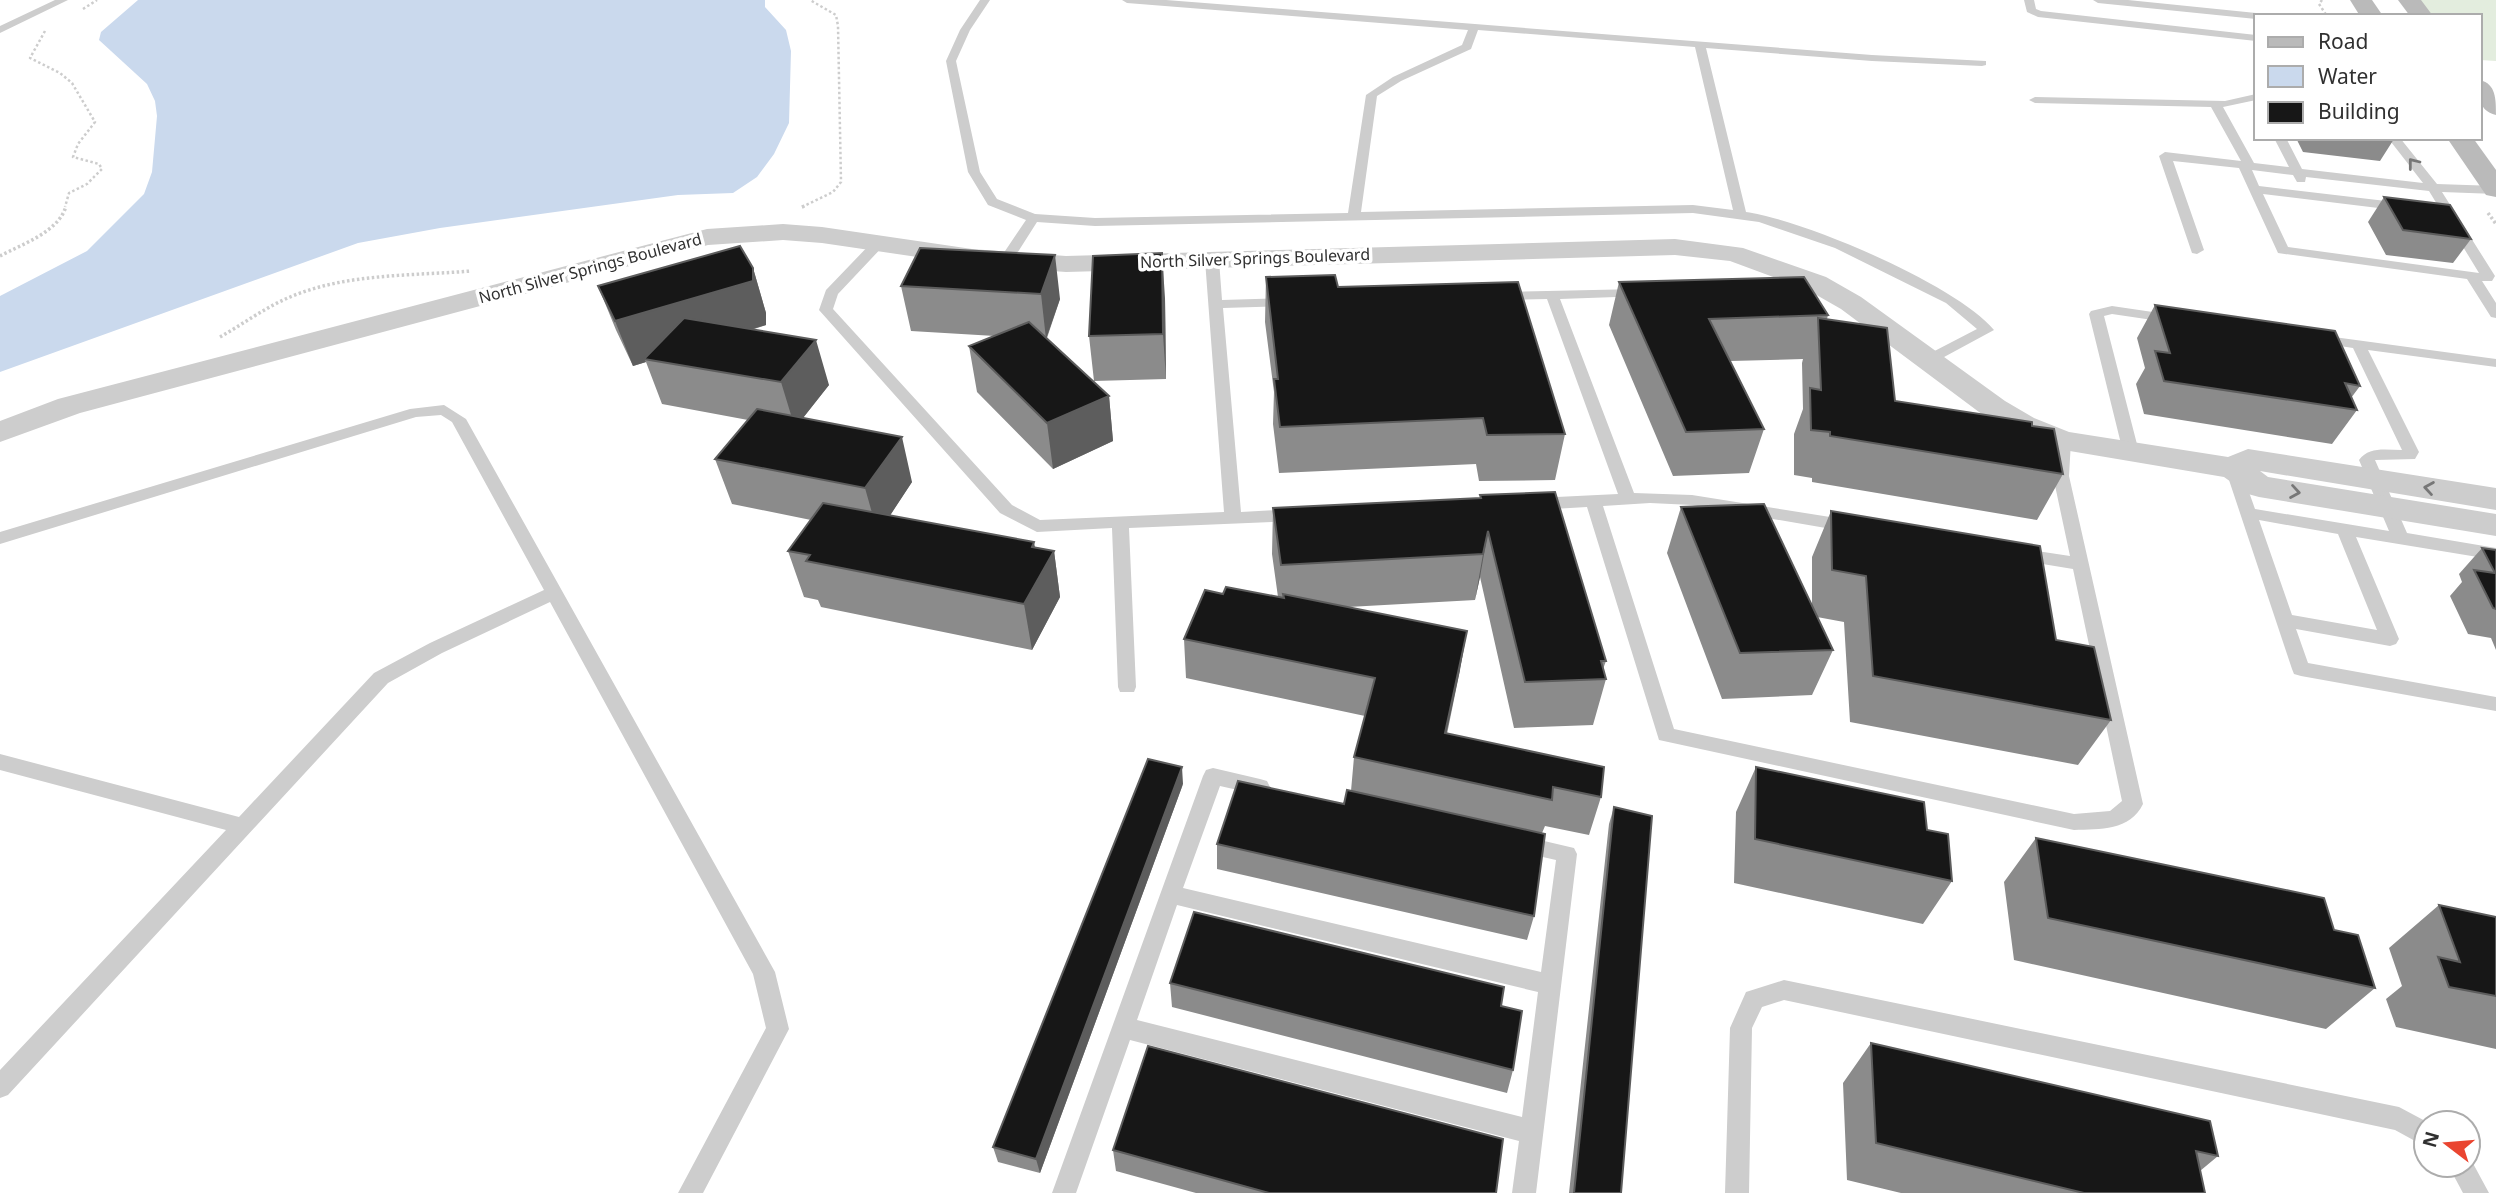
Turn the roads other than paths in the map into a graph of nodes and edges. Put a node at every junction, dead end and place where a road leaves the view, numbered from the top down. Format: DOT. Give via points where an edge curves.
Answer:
graph roads {
  1 [pos="985,0"];
  2 [pos="1127,0"];
  3 [pos="2029,0"];
  4 [pos="2098,0"];
  5 [pos="2409,0"];
  6 [pos="63,1"];
  7 [pos="2420,14"];
  8 [pos="2254,16"];
  9 [pos="1474,27"];
  10 [pos="0,30"];
  11 [pos="2254,38"];
  12 [pos="1700,45"];
  13 [pos="1982,63"];
  14 [pos="2482,90"];
  15 [pos="2254,97"];
  16 [pos="2035,100"];
  17 [pos="2214,104"];
  18 [pos="2496,107"];
  19 [pos="2281,140"];
  20 [pos="2396,140"];
  21 [pos="2461,140"];
  22 [pos="2246,165"];
  23 [pos="2297,171"];
  24 [pos="2432,188"];
  25 [pos="2255,189"];
  26 [pos="2496,190"];
  27 [pos="2310,195"];
  28 [pos="2434,211"];
  29 [pos="1740,215"];
  30 [pos="1354,216"];
  31 [pos="1033,218"];
  32 [pos="880,242"];
  33 [pos="2197,250"];
  34 [pos="1006,260"];
  35 [pos="1212,260"];
  36 [pos="2472,277"];
  37 [pos="1816,283"];
  38 [pos="1783,289"];
  39 [pos="1647,292"];
  40 [pos="1552,295"];
  41 [pos="1485,296"];
  42 [pos="1310,301"];
  43 [pos="1216,304"];
  44 [pos="2496,314"];
  45 [pos="2194,322"];
  46 [pos="2304,337"];
  47 [pos="2358,344"];
  48 [pos="1928,360"];
  49 [pos="2496,363"];
  50 [pos="0,432"];
  51 [pos="2063,441"];
  52 [pos="2131,452"];
  53 [pos="2233,468"];
  54 [pos="2381,493"];
  55 [pos="1628,499"];
  56 [pos="2496,499"];
  57 [pos="1594,502"];
  58 [pos="1525,505"];
  59 [pos="2248,513"];
  60 [pos="1316,514"];
  61 [pos="1233,517"];
  62 [pos="1120,522"];
  63 [pos="2496,525"];
  64 [pos="1866,529"];
  65 [pos="2345,530"];
  66 [pos="0,538"];
  67 [pos="2400,539"];
  68 [pos="2000,551"];
  69 [pos="2496,554"];
  70 [pos="2080,564"];
  71 [pos="554,593"];
  72 [pos="2284,620"];
  73 [pos="1127,687"];
  74 [pos="2496,704"];
  75 [pos="0,762"];
  76 [pos="1281,791"];
  77 [pos="242,827"];
  78 [pos="1499,839"];
  79 [pos="1170,894"];
  80 [pos="1551,985"];
  81 [pos="1123,1027"];
  82 [pos="0,1087"];
  83 [pos="2412,1127"];
  84 [pos="1532,1132"];
  85 [pos="690,1193"];
  86 [pos="1064,1193"];
  87 [pos="1524,1193"];
  88 [pos="1737,1193"];
  1 -- 31 [label="lane" via="951,61 974,172 992,202"];
  2 -- 9 [label="lane"];
  3 -- 11 [label="lane" via="2031,10 2038,14"];
  4 -- 8 [label="lane"];
  5 -- 7 [label="main road"];
  6 -- 10 [label="lane"];
  9 -- 12 [label="lane"];
  9 -- 30 [label="lane" via="1467,47 1372,95"];
  12 -- 13 [label="lane"];
  12 -- 29 [label="lane"];
  14 -- 18 [label="main road"];
  15 -- 17 [label="lane"];
  16 -- 17 [label="lane"];
  17 -- 22 [label="lane"];
  19 -- 23 [label="lane"];
  24 -- 20 [label="lane, one-way"];
  21 -- 26 [label="main road"];
  22 -- 23 [label="lane"];
  22 -- 25 [label="lane"];
  22 -- 33 [label="lane" via="2165,156"];
  23 -- 24 [label="lane"];
  23 -- 27 [label="lane"];
  24 -- 26 [label="lane"];
  24 -- 28 [label="lane"];
  25 -- 27 [label="lane"];
  25 -- 36 [label="lane" via="2283,250"];
  27 -- 28 [label="lane"];
  28 -- 36 [label="lane" via="2488,276"];
  29 -- 30 [label="lane" via="1639,209"];
  29 -- 48 [label="lane" via="1840,245 1951,300 1987,330"];
  30 -- 31 [label="lane" via="1095,222"];
  31 -- 34 [label="lane"];
  32 -- 34 [label="street, North Silver Springs Boulevard"];
  32 -- 50 [label="street, North Silver Springs Boulevard" via="783,232 691,240 69,406"];
  32 -- 62 [label="lane" via="831,293 826,310 1006,509 1037,526"];
  34 -- 35 [label="street, North Silver Springs Boulevard" via="1066,264"];
  35 -- 37 [label="street, North Silver Springs Boulevard" via="1675,247 1734,254"];
  35 -- 43 [label="lane"];
  36 -- 44 [label="lane"];
  37 -- 38 [label="lane"];
  37 -- 48 [label="street, North Silver Springs Boulevard"];
  39 -- 40 [label="lane"];
  40 -- 41 [label="lane"];
  40 -- 55 [label="lane"];
  42 -- 43 [label="lane"];
  43 -- 61 [label="lane"];
  45 -- 52 [label="lane" via="2112,310 2096,314"];
  46 -- 47 [label="lane"];
  47 -- 49 [label="lane"];
  47 -- 54 [label="lane" via="2411,452 2371,455 2367,460"];
  48 -- 51 [label="street, North Silver Springs Boulevard" via="2022,425"];
  51 -- 52 [label="street, North Silver Springs Boulevard"];
  51 -- 70 [label="lane" via="2061,476"];
  52 -- 53 [label="street, North Silver Springs Boulevard"];
  53 -- 54 [label="street, North Silver Springs Boulevard" via="2259,486"];
  53 -- 59 [label="lane"];
  56 -- 54 [label="street, North Silver Springs Boulevard, one-way"];
  54 -- 63 [label="street, North Silver Springs Boulevard"];
  54 -- 67 [label="lane"];
  55 -- 57 [label="lane"];
  55 -- 64 [label="lane" via="1692,500"];
  57 -- 58 [label="lane"];
  57 -- 70 [label="lane" via="1666,735 2074,822 2115,819 2133,804"];
  59 -- 65 [label="lane"];
  59 -- 72 [label="lane"];
  60 -- 61 [label="lane"];
  61 -- 62 [label="lane"];
  62 -- 73 [label="lane"];
  65 -- 67 [label="lane"];
  65 -- 72 [label="lane" via="2390,639"];
  66 -- 71 [label="lane" via="415,412 444,410 458,419"];
  67 -- 69 [label="lane"];
  68 -- 70 [label="lane"];
  71 -- 77 [label="lane" via="381,678"];
  71 -- 85 [label="lane" via="764,972 778,1029"];
  72 -- 74 [label="lane" via="2301,668"];
  75 -- 77 [label="lane"];
  76 -- 79 [label="lane" via="1213,776"];
  77 -- 82 [label="lane"];
  78 -- 80 [label="lane" via="1567,854"];
  79 -- 80 [label="lane"];
  79 -- 81 [label="lane"];
  80 -- 84 [label="lane"];
  81 -- 84 [label="lane"];
  81 -- 86 [label="lane"];
  83 -- 88 [label="lane" via="2399,1119 1784,990 1754,999 1741,1028"];
  84 -- 87 [label="lane"];
}
